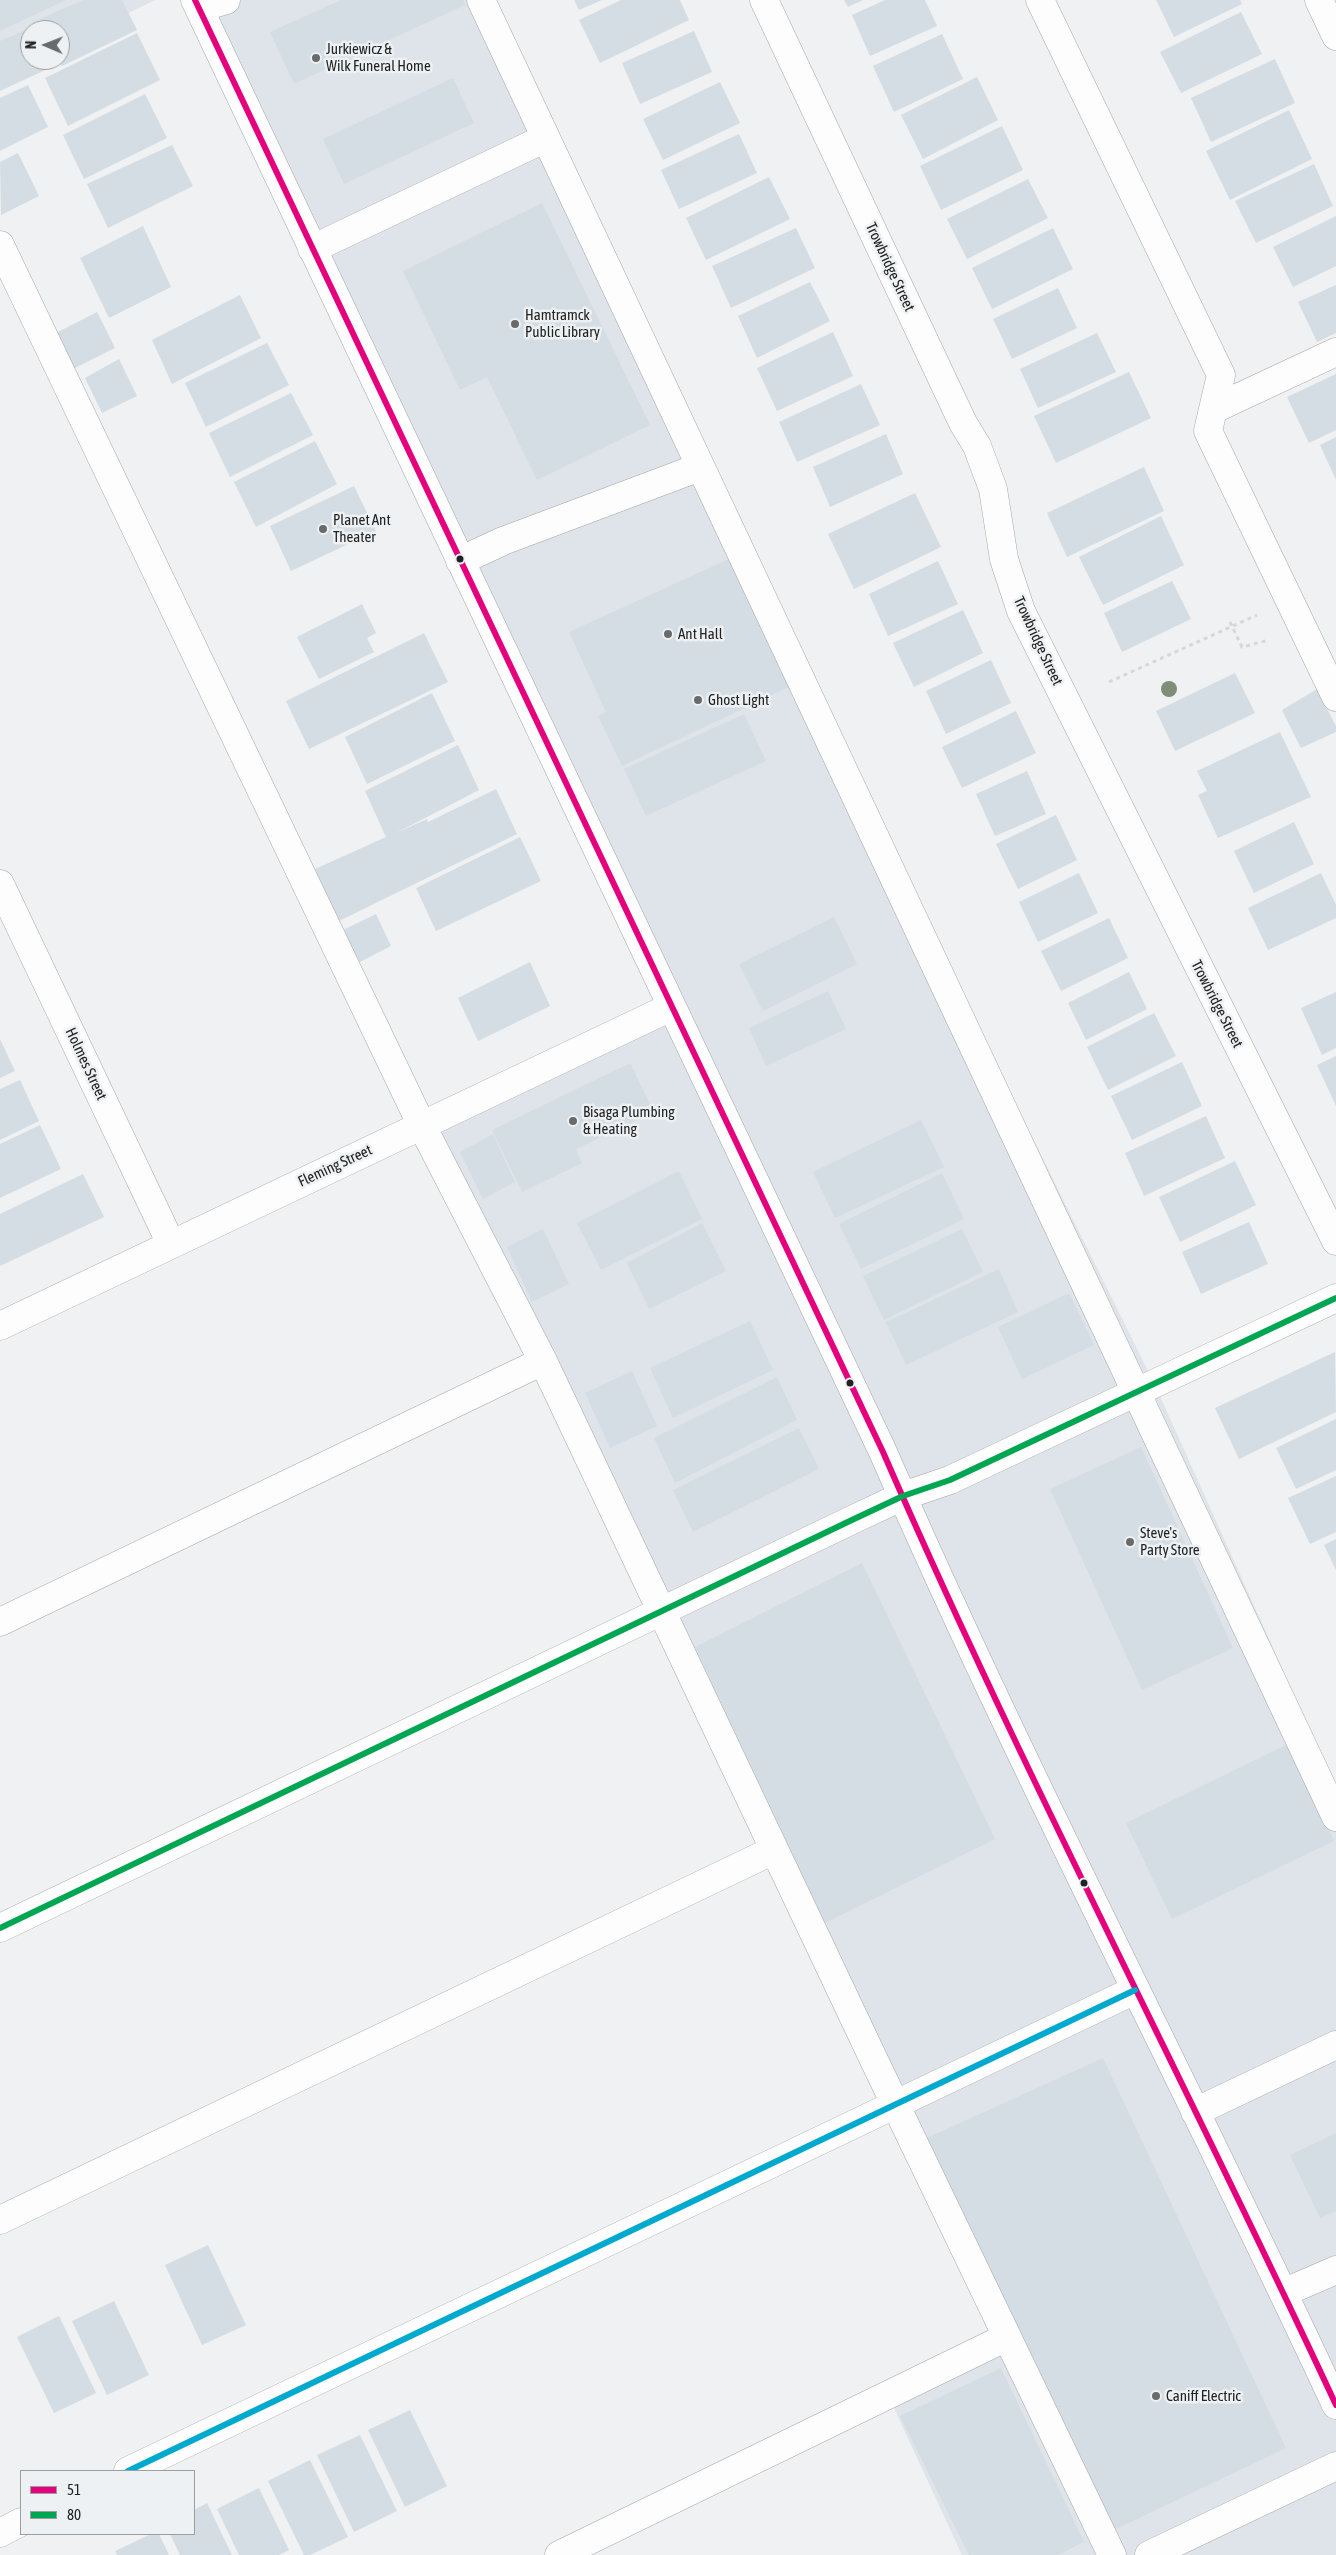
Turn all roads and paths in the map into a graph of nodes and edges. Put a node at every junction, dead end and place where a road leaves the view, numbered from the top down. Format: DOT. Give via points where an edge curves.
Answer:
graph roads {
  1 [pos="226,0"];
  2 [pos="481,0"];
  3 [pos="764,0"];
  4 [pos="1040,0"];
  5 [pos="1320,0"];
  6 [pos="197,4"];
  7 [pos="1336,36"];
  8 [pos="546,138"];
  9 [pos="0,245"];
  10 [pos="312,249"];
  11 [pos="1336,352"];
  12 [pos="1214,409"];
  13 [pos="700,467"];
  14 [pos="460,561"];
  15 [pos="1264,612"];
  16 [pos="1230,622"];
  17 [pos="1232,627"];
  18 [pos="1271,639"];
  19 [pos="1110,682"];
  20 [pos="1336,697"];
  21 [pos="0,884"];
  22 [pos="671,1007"];
  23 [pos="422,1126"];
  24 [pos="1336,1241"];
  25 [pos="171,1244"];
  26 [pos="1336,1298"];
  27 [pos="0,1326"];
  28 [pos="543,1360"];
  29 [pos="1136,1393"];
  30 [pos="903,1496"];
  31 [pos="662,1611"];
  32 [pos="0,1622"];
  33 [pos="1336,1817"];
  34 [pos="774,1850"];
  35 [pos="0,1928"];
  36 [pos="1135,1990"];
  37 [pos="1336,2045"];
  38 [pos="896,2105"];
  39 [pos="1195,2112"];
  40 [pos="0,2220"];
  41 [pos="1336,2270"];
  42 [pos="1283,2293"];
  43 [pos="1007,2337"];
  44 [pos="1336,2405"];
  45 [pos="1336,2466"];
  46 [pos="130,2470"];
  47 [pos="20,2522"];
  48 [pos="0,2532"];
  49 [pos="559,2555"];
  50 [pos="1112,2555"];
  51 [pos="1149,2555"];
  1 -- 6 [label="street"];
  2 -- 8 [label="street"];
  3 -- 24 [label="street, Trowbridge Street" via="963,423 977,446 993,489 1004,559 1021,611"];
  4 -- 12 [label="street" via="1221,375"];
  5 -- 7 [label="street"];
  6 -- 10 [label="street"];
  8 -- 10 [label="street"];
  8 -- 13 [label="street"];
  9 -- 23 [label="street"];
  10 -- 14 [label="street"];
  11 -- 12 [label="street"];
  12 -- 20 [label="street" via="1208,431"];
  13 -- 14 [label="street"];
  13 -- 29 [label="street"];
  14 -- 22 [label="street"];
  15 -- 17 [label="path"];
  16 -- 17 [label="path"];
  17 -- 18 [label="path" via="1242,647"];
  17 -- 19 [label="path"];
  21 -- 25 [label="street, Holmes Street"];
  22 -- 23 [label="street, Fleming Street"];
  22 -- 30 [label="street"];
  23 -- 25 [label="street, Fleming Street"];
  23 -- 28 [label="street"];
  25 -- 27 [label="street, Fleming Street"];
  26 -- 29 [label="street"];
  28 -- 31 [label="street"];
  28 -- 32 [label="street"];
  29 -- 30 [label="street" via="950,1480"];
  29 -- 33 [label="street"];
  30 -- 31 [label="street"];
  30 -- 36 [label="street"];
  31 -- 34 [label="street"];
  31 -- 35 [label="street"];
  34 -- 38 [label="street"];
  34 -- 40 [label="street"];
  36 -- 38 [label="street"];
  36 -- 39 [label="street"];
  37 -- 39 [label="street"];
  38 -- 43 [label="street"];
  38 -- 46 [label="street"];
  39 -- 42 [label="street"];
  41 -- 42 [label="street"];
  42 -- 44 [label="street"];
  43 -- 49 [label="street"];
  43 -- 50 [label="street"];
  45 -- 51 [label="street"];
  47 -- 48 [label="street"];
}
